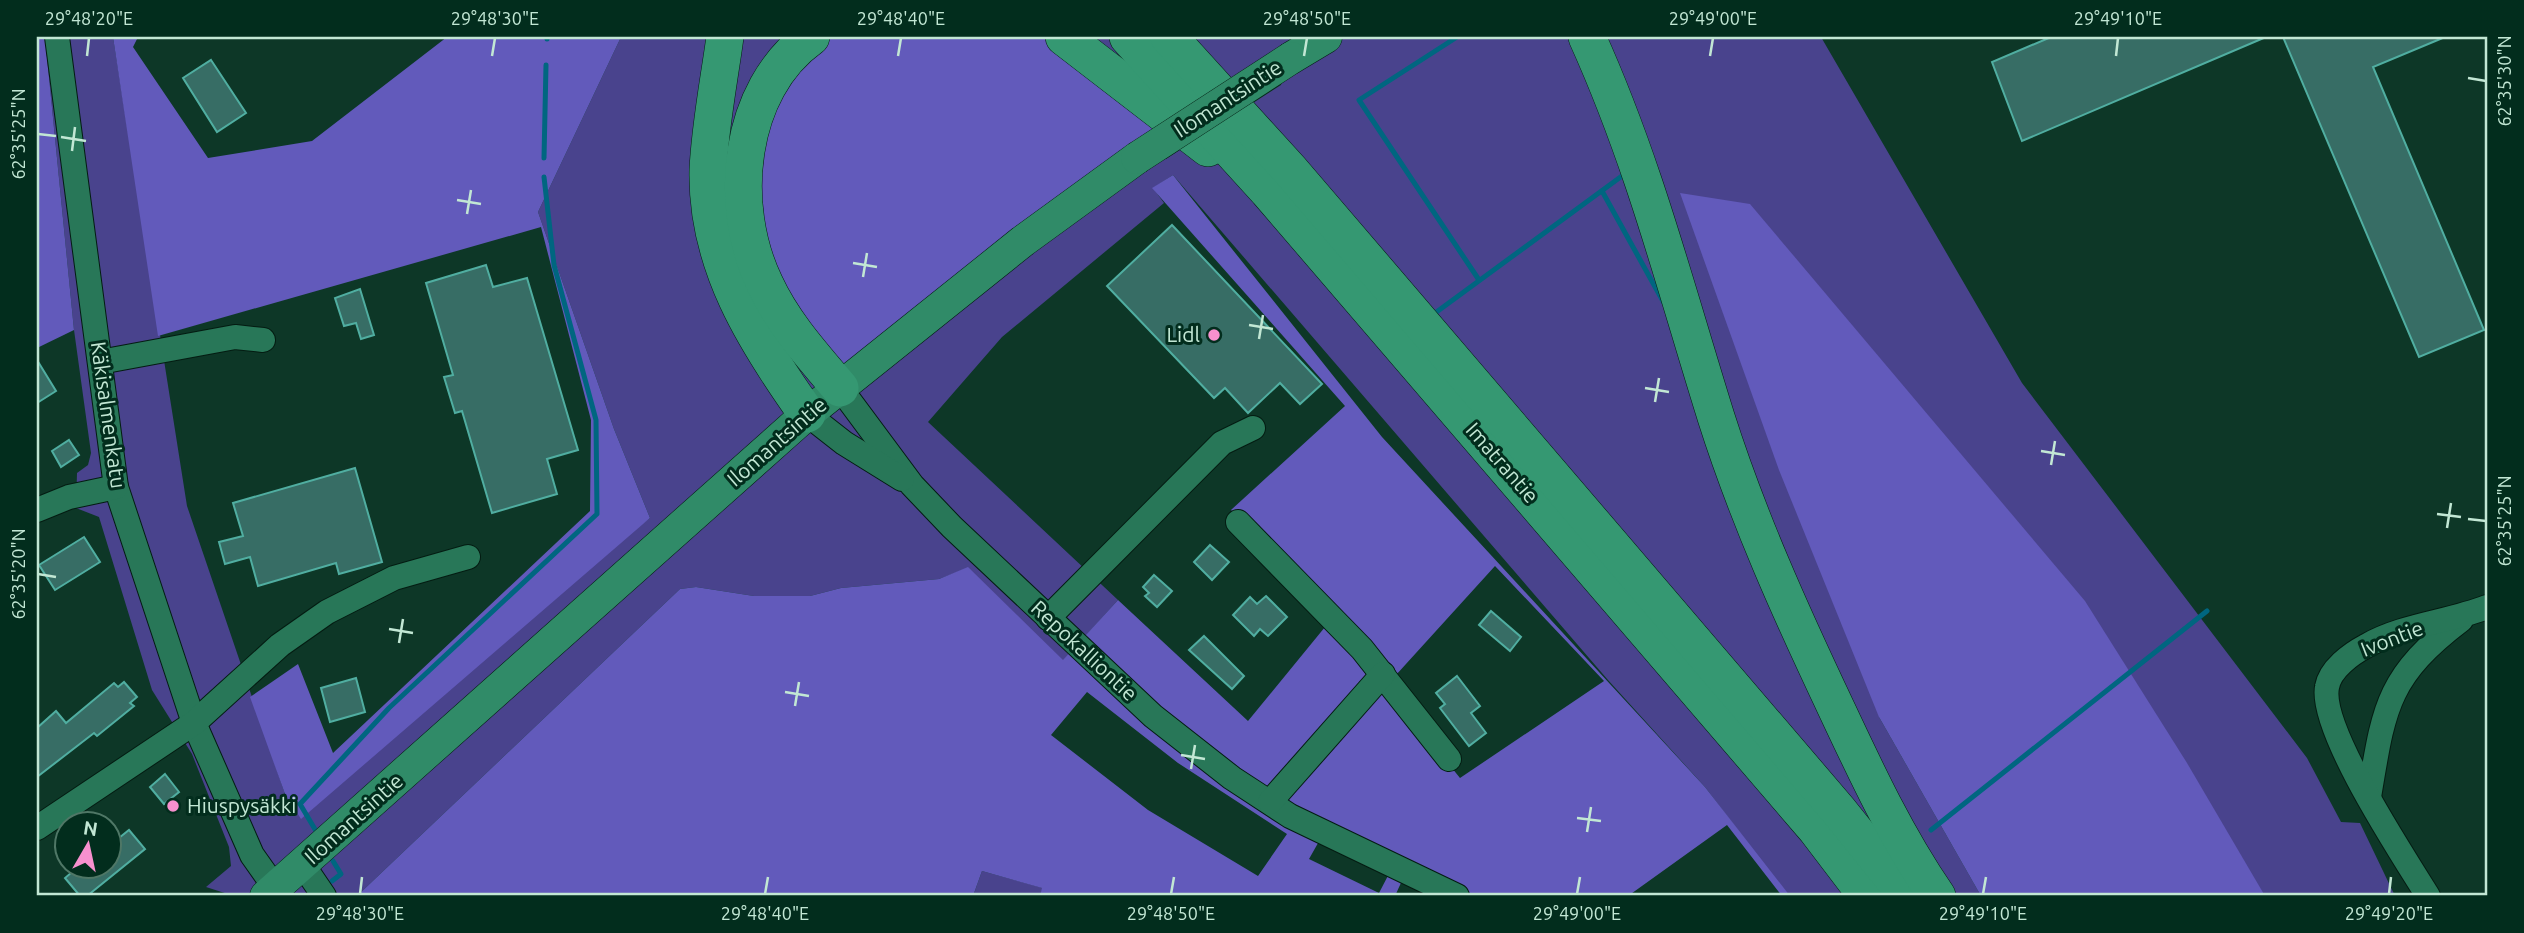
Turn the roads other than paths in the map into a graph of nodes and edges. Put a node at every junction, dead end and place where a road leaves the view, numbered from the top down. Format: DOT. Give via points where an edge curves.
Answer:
graph roads {
  1 [pos="57,37"];
  2 [pos="725,37"];
  3 [pos="811,37"];
  4 [pos="1064,37"];
  5 [pos="1128,37"];
  6 [pos="1169,37"];
  7 [pos="1326,37"];
  8 [pos="1587,37"];
  9 [pos="1268,191"];
  10 [pos="263,340"];
  11 [pos="100,362"];
  12 [pos="840,388"];
  13 [pos="807,415"];
  14 [pos="1253,428"];
  15 [pos="912,485"];
  16 [pos="116,487"];
  17 [pos="37,510"];
  18 [pos="1238,522"];
  19 [pos="468,557"];
  20 [pos="2477,611"];
  21 [pos="1048,618"];
  22 [pos="1383,674"];
  23 [pos="194,723"];
  24 [pos="1449,759"];
  25 [pos="2369,797"];
  26 [pos="1270,802"];
  27 [pos="37,828"];
  28 [pos="303,865"];
  29 [pos="271,893"];
  30 [pos="324,896"];
  31 [pos="1457,896"];
  32 [pos="1867,896"];
  33 [pos="1907,896"];
  34 [pos="1937,896"];
  35 [pos="2428,896"];
  1 -- 11 [label="street, Käkisalmenkatu"];
  2 -- 13 [label="highway" via="708,170 719,254 737,303"];
  3 -- 12 [label="highway" via="784,61 767,88 750,132 743,197 765,285 799,339"];
  4 -- 9 [label="highway" via="1163,117"];
  5 -- 9 [label="highway, Imatrantie"];
  6 -- 33 [label="highway, Imatrantie" via="1326,212"];
  7 -- 12 [label="main road, Ilomantsintie, bridge" via="1137,159 1023,241"];
  8 -- 34 [label="highway" via="1621,112 1655,210 1749,512 1880,799"];
  9 -- 32 [label="highway, Imatrantie" via="1816,829"];
  10 -- 11 [label="street" via="235,337"];
  11 -- 16 [label="street, Käkisalmenkatu"];
  12 -- 13 [label="main road, Ilomantsintie"];
  12 -- 15 [label="street, Repokalliontie"];
  13 -- 15 [label="street, Repokalliontie"];
  13 -- 28 [label="main road, Ilomantsintie"];
  14 -- 21 [label="street" via="1222,443"];
  15 -- 21 [label="street, Repokalliontie"];
  16 -- 17 [label="street" via="69,497"];
  16 -- 23 [label="street, Käkisalmenkatu"];
  18 -- 22 [label="street"];
  19 -- 23 [label="street" via="394,578 327,612 280,645"];
  20 -- 25 [label="street, Ivontie" via="2416,658 2396,685 2382,723"];
  20 -- 25 [label="street, Ivontie" via="2368,645 2341,663 2326,687 2332,723"];
  21 -- 26 [label="street, Repokalliontie" via="1153,716"];
  22 -- 24 [label="street"];
  22 -- 26 [label="street"];
  23 -- 27 [label="street"];
  23 -- 29 [label="street, Käkisalmenkatu"];
  25 -- 35 [label="street, Ivontie"];
  26 -- 31 [label="street, Repokalliontie" via="1290,816"];
  28 -- 29 [label="main road, Ilomantsintie"];
  28 -- 30 [label="street"];
}
